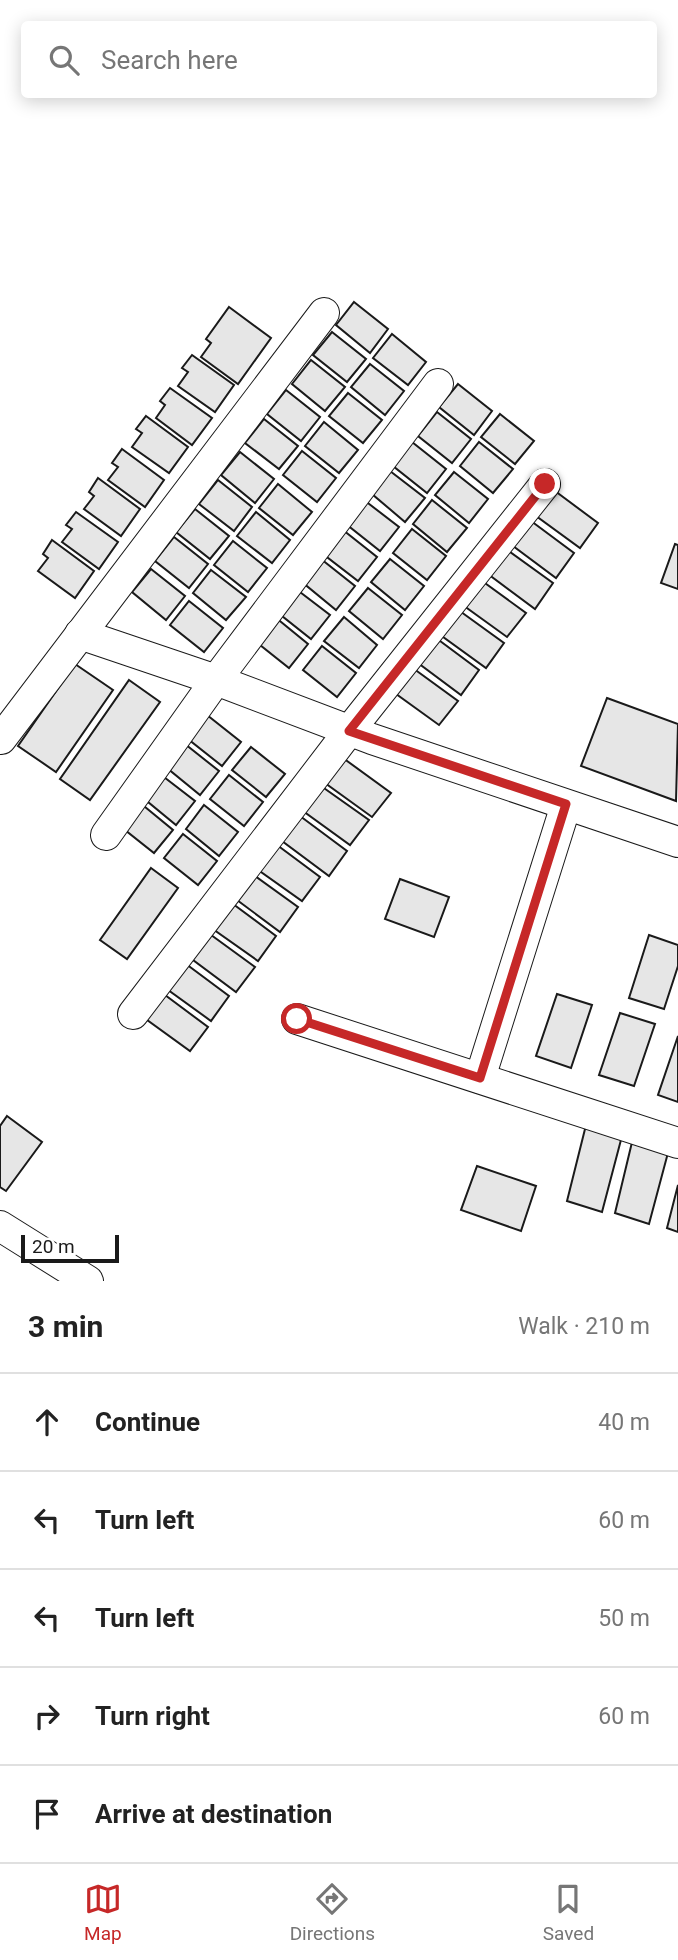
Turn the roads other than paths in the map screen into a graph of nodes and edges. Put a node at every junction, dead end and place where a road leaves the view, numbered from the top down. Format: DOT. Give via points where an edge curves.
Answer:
graph roads {
  1 [pos="324,313"];
  2 [pos="438,384"];
  3 [pos="545,484"];
  4 [pos="80,634"];
  5 [pos="216,680"];
  6 [pos="349,731"];
  7 [pos="1,739"];
  8 [pos="566,804"];
  9 [pos="106,835"];
  10 [pos="678,842"];
  11 [pos="133,1014"];
  12 [pos="297,1019"];
  13 [pos="480,1078"];
  14 [pos="678,1143"];
  15 [pos="0,1226"];
  16 [pos="88,1281"];
  1 -- 4 [label="street"];
  2 -- 5 [label="street"];
  3 -- 6 [label="street"];
  4 -- 5 [label="street"];
  4 -- 7 [label="street"];
  5 -- 6 [label="street"];
  5 -- 9 [label="street"];
  6 -- 8 [label="street"];
  6 -- 11 [label="street"];
  8 -- 10 [label="street"];
  8 -- 13 [label="street"];
  12 -- 13 [label="street"];
  13 -- 14 [label="street"];
  15 -- 16 [label="street"];
}
